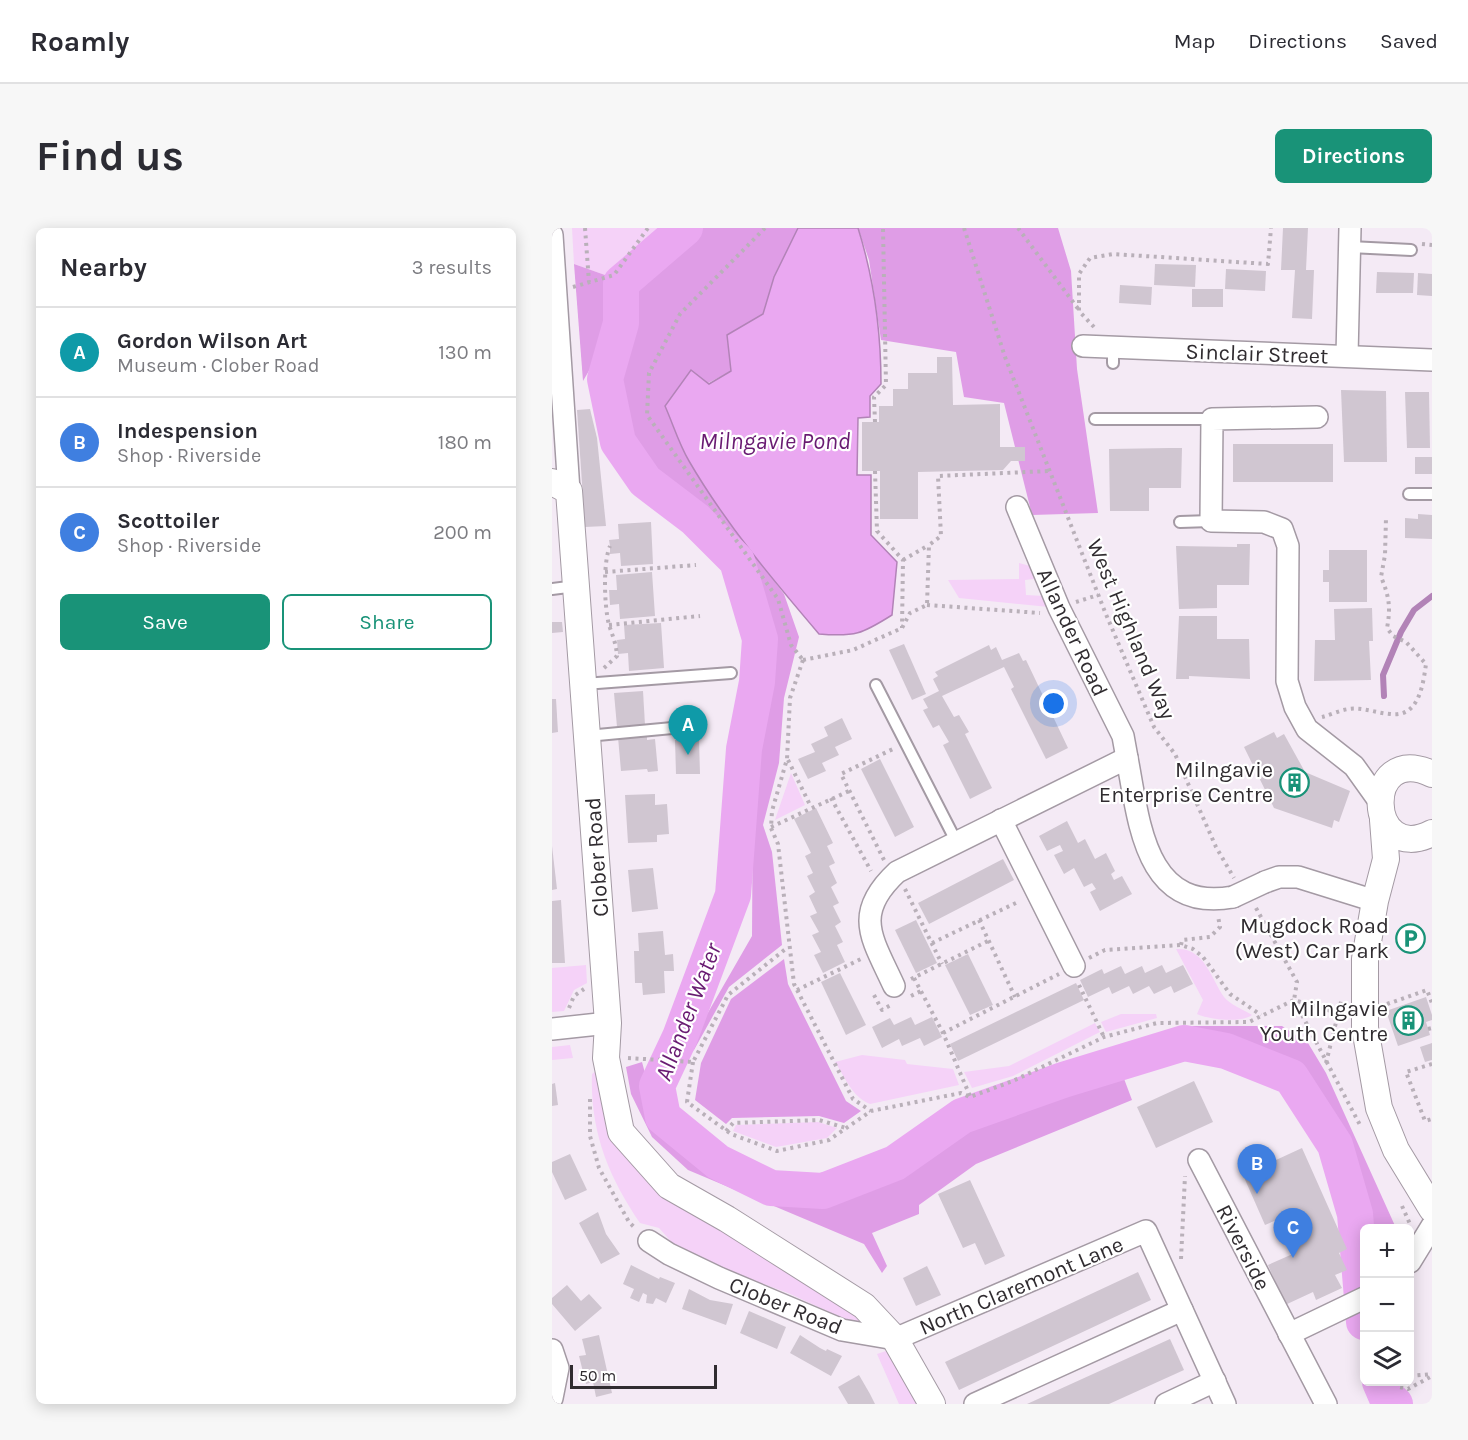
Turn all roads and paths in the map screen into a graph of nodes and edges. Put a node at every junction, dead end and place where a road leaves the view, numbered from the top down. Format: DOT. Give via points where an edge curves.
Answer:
graph roads {
  1 [pos="585,228"];
  2 [pos="648,228"];
  3 [pos="765,228"];
  4 [pos="883,228"];
  5 [pos="964,228"];
  6 [pos="1018,228"];
  7 [pos="1271,228"];
  8 [pos="552,235"];
  9 [pos="1350,238"];
  10 [pos="1411,250"];
  11 [pos="589,282"];
  12 [pos="556,291"];
  13 [pos="1079,311"];
  14 [pos="1083,346"];
  15 [pos="1113,355"];
  16 [pos="1347,356"];
  17 [pos="1432,360"];
  18 [pos="1317,417"];
  19 [pos="1095,419"];
  20 [pos="1212,419"];
  21 [pos="875,422"];
  22 [pos="875,471"];
  23 [pos="1049,471"];
  24 [pos="561,487"];
  25 [pos="1409,494"];
  26 [pos="1432,494"];
  27 [pos="1017,507"];
  28 [pos="1386,518"];
  29 [pos="1211,521"];
  30 [pos="1180,522"];
  31 [pos="929,545"];
  32 [pos="610,546"];
  33 [pos="903,560"];
  34 [pos="595,565"];
  35 [pos="605,565"];
  36 [pos="696,565"];
  37 [pos="605,572"];
  38 [pos="564,587"];
  39 [pos="927,605"];
  40 [pos="1063,615"];
  41 [pos="700,616"];
  42 [pos="609,624"];
  43 [pos="902,628"];
  44 [pos="803,660"];
  45 [pos="610,664"];
  46 [pos="731,672"];
  47 [pos="584,684"];
  48 [pos="876,685"];
  49 [pos="683,727"];
  50 [pos="1307,729"];
  51 [pos="587,736"];
  52 [pos="907,742"];
  53 [pos="1432,751"];
  54 [pos="1127,758"];
  55 [pos="787,759"];
  56 [pos="1354,766"];
  57 [pos="1412,772"];
  58 [pos="849,790"];
  59 [pos="831,798"];
  60 [pos="812,807"];
  61 [pos="1381,811"];
  62 [pos="1001,820"];
  63 [pos="771,828"];
  64 [pos="1426,835"];
  65 [pos="957,843"];
  66 [pos="1386,859"];
  67 [pos="890,879"];
  68 [pos="1038,892"];
  69 [pos="1230,894"];
  70 [pos="1375,901"];
  71 [pos="1253,903"];
  72 [pos="979,920"];
  73 [pos="988,942"];
  74 [pos="932,943"];
  75 [pos="788,947"];
  76 [pos="878,950"];
  77 [pos="942,964"];
  78 [pos="1075,972"];
  79 [pos="914,977"];
  80 [pos="605,985"];
  81 [pos="894,986"];
  82 [pos="797,990"];
  83 [pos="921,991"];
  84 [pos="1015,997"];
  85 [pos="1294,1000"];
  86 [pos="1432,1003"];
  87 [pos="1382,1005"];
  88 [pos="1261,1016"];
  89 [pos="608,1023"];
  90 [pos="560,1029"];
  91 [pos="1104,1037"];
  92 [pos="641,1057"];
  93 [pos="693,1062"];
  94 [pos="1326,1063"];
  95 [pos="1432,1064"];
  96 [pos="970,1097"];
  97 [pos="871,1112"];
  98 [pos="1432,1119"];
  99 [pos="846,1128"];
  100 [pos="1361,1128"];
  101 [pos="726,1131"];
  102 [pos="590,1136"];
  103 [pos="1199,1160"];
  104 [pos="1398,1195"];
  105 [pos="1432,1209"];
  106 [pos="1406,1224"];
  107 [pos="1432,1226"];
  108 [pos="650,1241"];
  109 [pos="1414,1255"];
  110 [pos="1163,1269"];
  111 [pos="1360,1300"];
  112 [pos="1182,1310"];
  113 [pos="1289,1334"];
  114 [pos="896,1339"];
  115 [pos="552,1350"];
  116 [pos="1432,1375"];
  117 [pos="1414,1376"];
  118 [pos="1215,1381"];
  119 [pos="1398,1386"];
  120 [pos="1413,1386"];
  121 [pos="1414,1386"];
  122 [pos="552,1398"];
  123 [pos="932,1404"];
  124 [pos="975,1404"];
  125 [pos="1166,1404"];
  126 [pos="1225,1404"];
  127 [pos="1326,1404"];
  1 -- 11 [label="path"];
  2 -- 11 [label="path" via="614,275"];
  3 -- 44 [label="path" via="680,314 649,373 647,415 778,599 791,645"];
  4 -- 21 [label="path" via="886,385 874,397"];
  5 -- 23 [label="path, West Highland Way" via="1005,357"];
  6 -- 13 [label="path"];
  7 -- 13 [label="path" via="1268,264 1113,254 1090,258 1079,274"];
  8 -- 12 [label="street, Clober Road"];
  9 -- 10 [label="lane"];
  9 -- 16 [label="street"];
  11 -- 12 [label="path"];
  12 -- 24 [label="street, Clober Road"];
  13 -- 15 [label="path"];
  14 -- 15 [label="street, Sinclair Street"];
  15 -- 16 [label="street, Sinclair Street"];
  16 -- 17 [label="street, Sinclair Street"];
  18 -- 20 [label="street"];
  19 -- 20 [label="lane"];
  20 -- 29 [label="street"];
  22 -- 33 [label="path" via="877,531"];
  23 -- 31 [label="path" via="938,474 941,536"];
  23 -- 69 [label="path, West Highland Way" via="1154,728 1175,754 1216,848"];
  24 -- 38 [label="street, Clober Road"];
  25 -- 26 [label="lane"];
  27 -- 40 [label="street, Allander Road"];
  28 -- 50 [label="path" via="1381,576 1390,598 1387,628 1426,664 1422,688 1414,707 1404,713 1349,709 1320,718"];
  29 -- 30 [label="lane"];
  29 -- 50 [label="street" via="1264,522 1282,529 1288,546 1287,681"];
  31 -- 33 [label="path"];
  31 -- 39 [label="path"];
  32 -- 35 [label="path"];
  33 -- 43 [label="path"];
  34 -- 35 [label="path"];
  35 -- 37 [label="path"];
  36 -- 37 [label="path"];
  37 -- 42 [label="path"];
  38 -- 47 [label="street, Clober Road"];
  39 -- 40 [label="path"];
  39 -- 43 [label="path" via="910,613"];
  40 -- 54 [label="street, Allander Road" via="1123,736"];
  41 -- 42 [label="path"];
  42 -- 45 [label="path" via="617,648 617,656"];
  43 -- 44 [label="path" via="853,650"];
  44 -- 55 [label="path" via="790,698"];
  46 -- 47 [label="lane"];
  47 -- 51 [label="street, Clober Road"];
  48 -- 52 [label="lane"];
  49 -- 51 [label="lane"];
  50 -- 56 [label="street"];
  51 -- 80 [label="street, Clober Road"];
  52 -- 58 [label="path" via="841,774"];
  52 -- 65 [label="lane"];
  53 -- 57 [label="street"];
  54 -- 62 [label="street"];
  54 -- 69 [label="street, Allander Road" via="1144,842 1155,867 1168,882 1193,896"];
  55 -- 60 [label="path"];
  55 -- 63 [label="path"];
  56 -- 57 [label="street"];
  56 -- 61 [label="street"];
  57 -- 61 [label="street" via="1387,780"];
  58 -- 59 [label="path"];
  58 -- 67 [label="path"];
  59 -- 60 [label="path"];
  59 -- 67 [label="path"];
  60 -- 63 [label="path"];
  61 -- 64 [label="street" via="1400,836"];
  61 -- 66 [label="street"];
  62 -- 65 [label="street"];
  62 -- 68 [label="street"];
  63 -- 75 [label="path" via="778,844"];
  64 -- 66 [label="street"];
  65 -- 67 [label="street"];
  66 -- 70 [label="street"];
  67 -- 74 [label="path"];
  67 -- 76 [label="street" via="870,911"];
  68 -- 72 [label="path"];
  68 -- 78 [label="street"];
  69 -- 70 [label="street, bridge" via="1278,877 1298,877"];
  69 -- 88 [label="path" via="1216,932 1203,939 1182,939 1181,945 1203,957 1230,994"];
  70 -- 105 [label="street" via="1363,977 1371,1073 1396,1150"];
  71 -- 85 [label="path" via="1297,982"];
  72 -- 73 [label="path"];
  72 -- 74 [label="path"];
  73 -- 77 [label="path"];
  73 -- 84 [label="path"];
  74 -- 77 [label="path"];
  75 -- 82 [label="path"];
  75 -- 93 [label="path" via="728,995"];
  76 -- 81 [label="street"];
  76 -- 82 [label="path"];
  77 -- 79 [label="path"];
  78 -- 91 [label="path"];
  79 -- 81 [label="path"];
  79 -- 83 [label="path"];
  80 -- 89 [label="street, Clober Road"];
  80 -- 90 [label="path" via="588,986 574,996"];
  81 -- 83 [label="path" via="874,995 882,1010"];
  82 -- 97 [label="path" via="853,1099"];
  83 -- 96 [label="path"];
  85 -- 88 [label="path"];
  85 -- 94 [label="path"];
  85 -- 94 [label="path" via="1338,1013"];
  86 -- 87 [label="path" via="1427,990"];
  88 -- 91 [label="path" via="1249,1022 1156,1023"];
  89 -- 90 [label="street"];
  89 -- 114 [label="street, Clober Road" via="606,1058 621,1132 669,1186 830,1283 864,1306"];
  91 -- 96 [label="path"];
  92 -- 93 [label="path"];
  93 -- 101 [label="path" via="687,1102"];
  94 -- 100 [label="path"];
  95 -- 98 [label="path" via="1406,1072 1425,1121"];
  96 -- 97 [label="path" via="961,1093"];
  97 -- 99 [label="path"];
  99 -- 101 [label="path" via="819,1120 734,1123"];
  99 -- 101 [label="path" via="829,1140 777,1151"];
  102 -- 108 [label="path" via="598,1168 629,1222"];
  103 -- 110 [label="path" via="1185,1167 1181,1260"];
  103 -- 113 [label="street, Riverside"];
  104 -- 106 [label="path"];
  107 -- 109 [label="street"];
  108 -- 114 [label="street, Clober Road" via="669,1254 789,1309 842,1330"];
  110 -- 112 [label="street"];
  110 -- 114 [label="street, North Claremont Lane" via="1146,1231"];
  111 -- 113 [label="street"];
  112 -- 118 [label="street"];
  112 -- 124 [label="street"];
  113 -- 127 [label="street, Riverside"];
  114 -- 123 [label="street, Clober Road"];
  115 -- 122 [label="street" via="558,1368"];
  116 -- 117 [label="path"];
  116 -- 121 [label="path"];
  118 -- 125 [label="street"];
  118 -- 126 [label="street"];
  119 -- 120 [label="path"];
}
